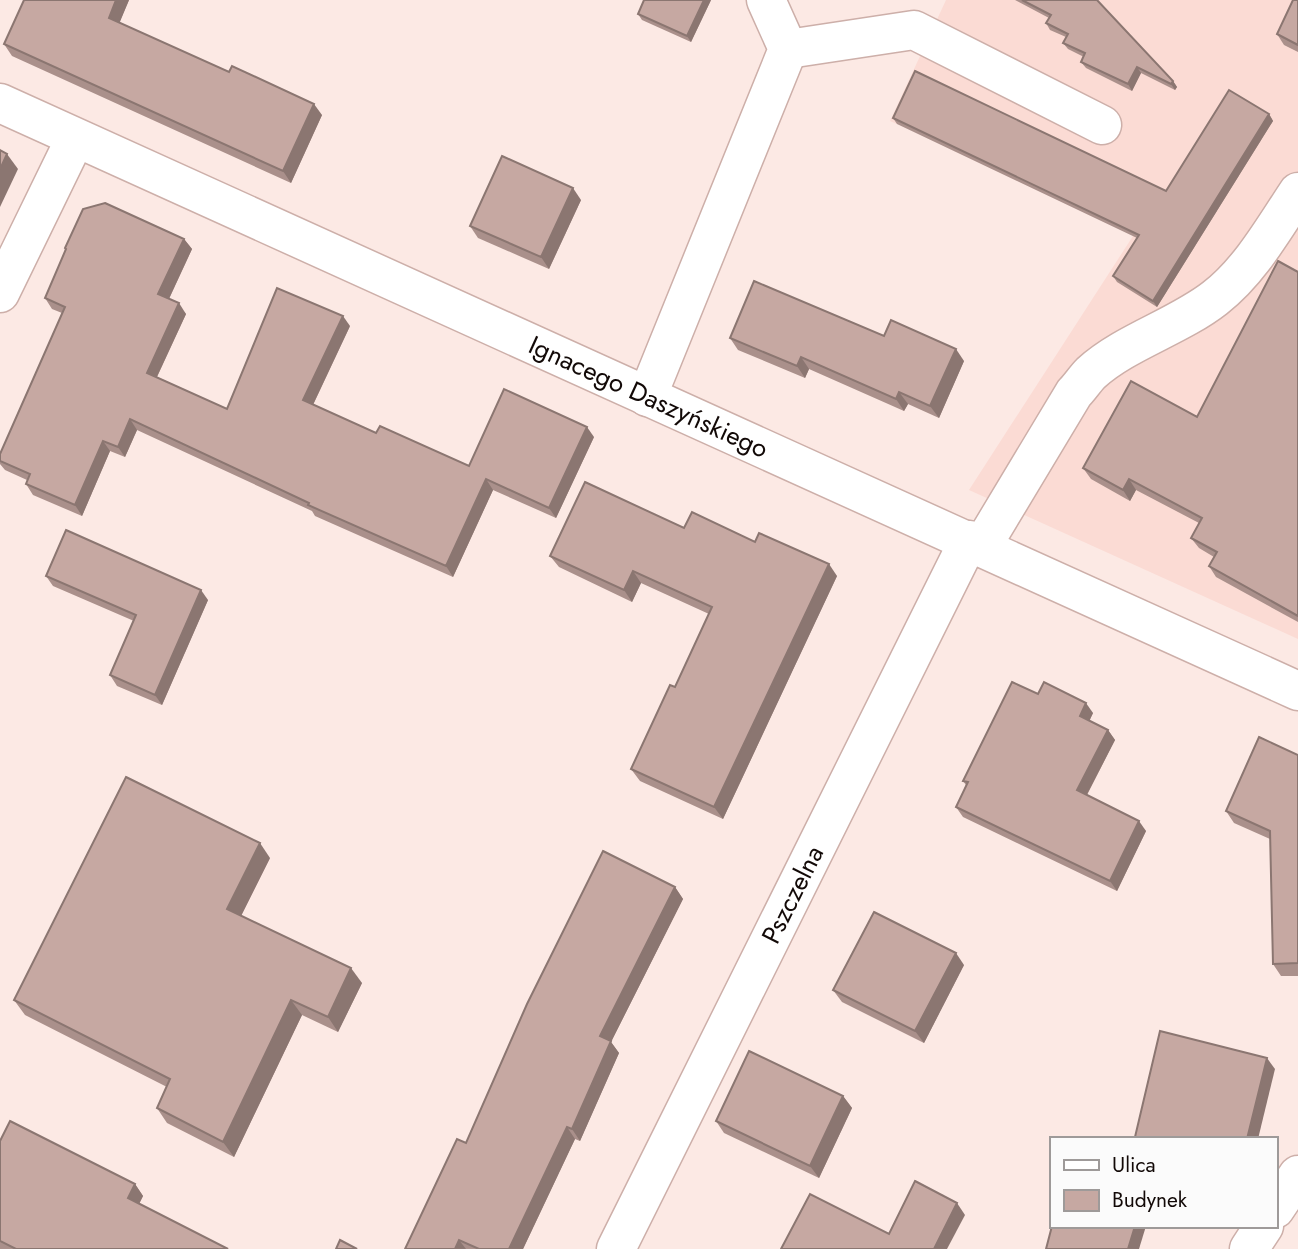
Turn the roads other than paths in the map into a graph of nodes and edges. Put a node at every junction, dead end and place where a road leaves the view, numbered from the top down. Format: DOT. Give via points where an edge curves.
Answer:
graph roads {
  1 [pos="766,0"];
  2 [pos="788,49"];
  3 [pos="0,103"];
  4 [pos="1102,125"];
  5 [pos="75,139"];
  6 [pos="1298,192"];
  7 [pos="0,293"];
  8 [pos="648,397"];
  9 [pos="976,543"];
  10 [pos="1298,691"];
  11 [pos="1298,1175"];
  12 [pos="1277,1206"];
  13 [pos="1263,1228"];
  14 [pos="616,1249"];
  15 [pos="1249,1249"];
  1 -- 2 [label="street"];
  2 -- 4 [label="street" via="914,30"];
  2 -- 8 [label="street"];
  3 -- 5 [label="street, Ignacego Daszyńskiego"];
  5 -- 7 [label="street"];
  5 -- 8 [label="street, Ignacego Daszyńskiego"];
  6 -- 9 [label="street, Pszczelna" via="1253,258 1217,296 1092,372"];
  8 -- 9 [label="street, Ignacego Daszyńskiego"];
  9 -- 10 [label="street, Ignacego Daszyńskiego"];
  9 -- 14 [label="street, Pszczelna"];
  11 -- 12 [label="street"];
  13 -- 15 [label="street"];
}
